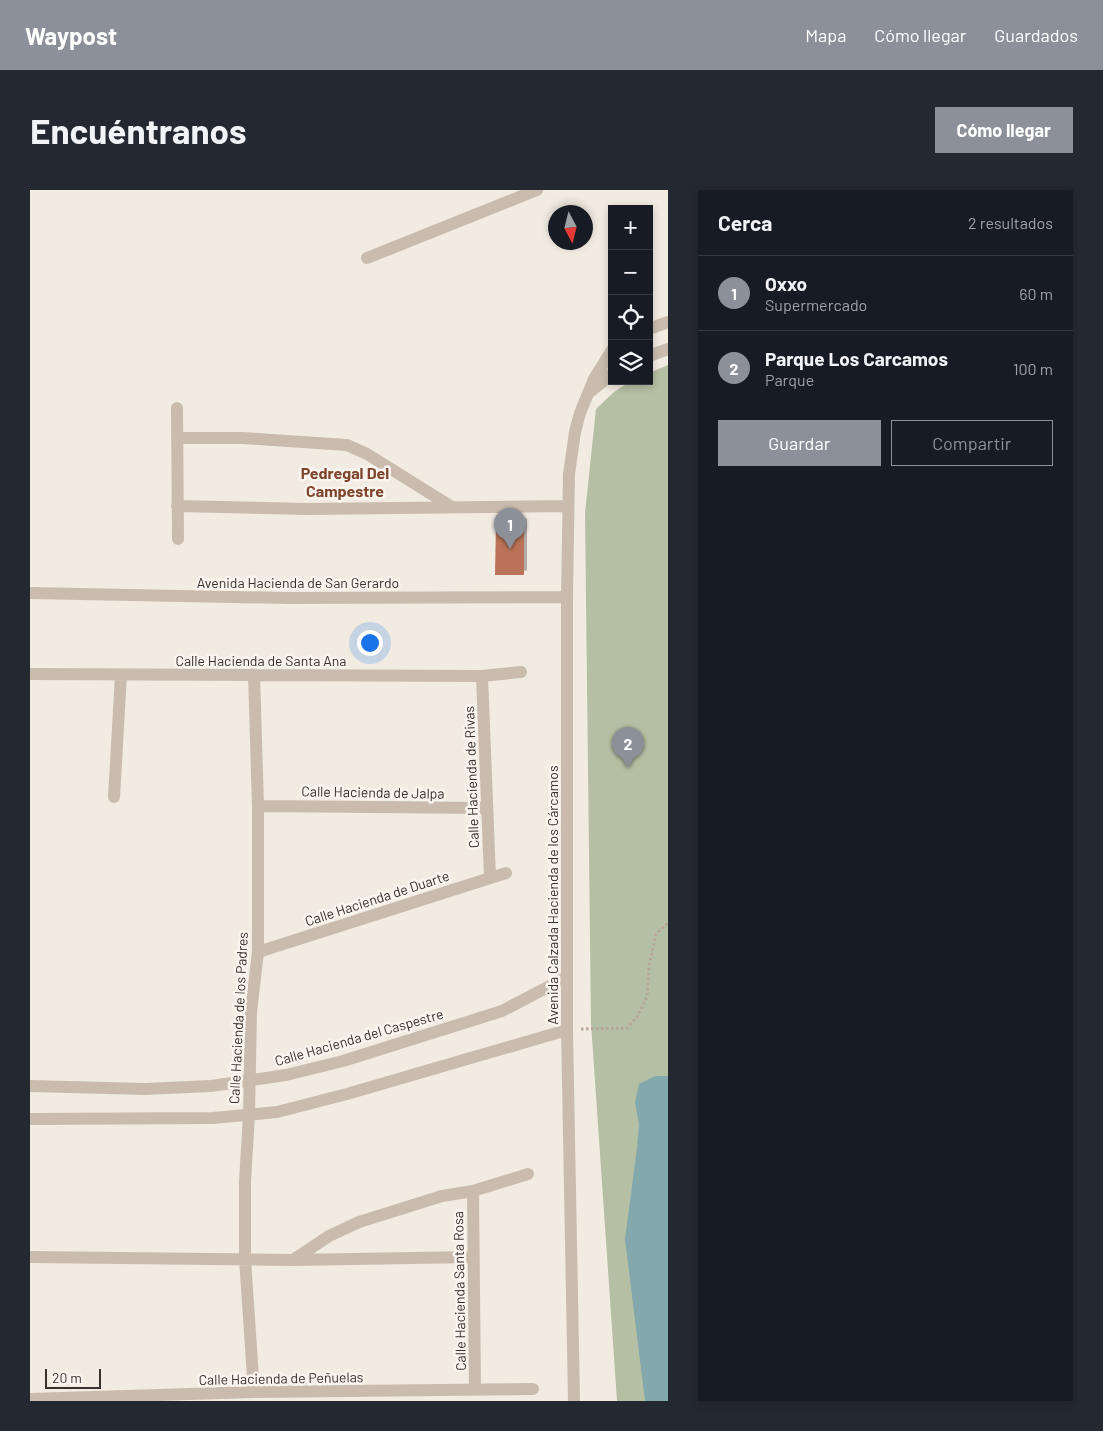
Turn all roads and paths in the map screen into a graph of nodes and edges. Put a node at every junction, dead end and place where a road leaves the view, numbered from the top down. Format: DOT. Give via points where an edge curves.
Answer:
graph roads {
  1 [pos="537,190"];
  2 [pos="366,258"];
  3 [pos="668,322"];
  4 [pos="653,328"];
  5 [pos="668,349"];
  6 [pos="653,355"];
  7 [pos="608,356"];
  8 [pos="608,377"];
  9 [pos="589,392"];
  10 [pos="177,408"];
  11 [pos="178,438"];
  12 [pos="177,506"];
  13 [pos="568,506"];
  14 [pos="452,507"];
  15 [pos="178,539"];
  16 [pos="30,593"];
  17 [pos="567,597"];
  18 [pos="522,672"];
  19 [pos="30,674"];
  20 [pos="254,674"];
  21 [pos="121,675"];
  22 [pos="482,676"];
  23 [pos="114,797"];
  24 [pos="258,806"];
  25 [pos="487,808"];
  26 [pos="506,873"];
  27 [pos="490,877"];
  28 [pos="668,923"];
  29 [pos="258,952"];
  30 [pos="567,977"];
  31 [pos="567,1030"];
  32 [pos="248,1082"];
  33 [pos="30,1086"];
  34 [pos="249,1115"];
  35 [pos="30,1119"];
  36 [pos="528,1174"];
  37 [pos="473,1191"];
  38 [pos="30,1257"];
  39 [pos="473,1257"];
  40 [pos="244,1259"];
  41 [pos="293,1260"];
  42 [pos="533,1389"];
  43 [pos="474,1390"];
  44 [pos="254,1392"];
  45 [pos="30,1399"];
  46 [pos="574,1401"];
  1 -- 2 [label="street"];
  3 -- 4 [label="street"];
  5 -- 6 [label="street"];
  7 -- 9 [label="street, Avenida Calzada Hacienda de los Cárcamos"];
  8 -- 9 [label="street"];
  9 -- 13 [label="street, Avenida Calzada Hacienda de los Cárcamos" via="575,432"];
  10 -- 11 [label="street"];
  11 -- 12 [label="street"];
  11 -- 14 [label="street" via="347,444"];
  12 -- 14 [label="street" via="307,509"];
  12 -- 15 [label="street"];
  13 -- 14 [label="street"];
  13 -- 17 [label="street, Avenida Calzada Hacienda de los Cárcamos"];
  16 -- 17 [label="street, Avenida Hacienda de San Gerardo" via="288,598"];
  17 -- 30 [label="street, Avenida Calzada Hacienda de los Cárcamos"];
  18 -- 22 [label="street, Calle Hacienda de Santa Ana"];
  19 -- 21 [label="street, Calle Hacienda de Santa Ana"];
  20 -- 21 [label="street, Calle Hacienda de Santa Ana"];
  20 -- 22 [label="street, Calle Hacienda de Santa Ana"];
  20 -- 24 [label="street, Calle Hacienda de los Padres"];
  21 -- 23 [label="street"];
  22 -- 25 [label="street, Calle Hacienda de Rivas"];
  24 -- 25 [label="street, Calle Hacienda de Jalpa"];
  24 -- 29 [label="street, Calle Hacienda de los Padres"];
  25 -- 27 [label="street, Calle Hacienda de Rivas"];
  26 -- 27 [label="street, Calle Hacienda de Duarte"];
  27 -- 29 [label="street, Calle Hacienda de Duarte"];
  28 -- 31 [label="path" via="656,934 647,997 627,1028"];
  29 -- 32 [label="street, Calle Hacienda de los Padres"];
  30 -- 31 [label="street, Avenida Calzada Hacienda de los Cárcamos"];
  30 -- 32 [label="street, Calle Hacienda del Caspestre" via="502,1011 343,1061"];
  31 -- 34 [label="street" via="305,1105"];
  31 -- 46 [label="street, Avenida Calzada Hacienda de los Cárcamos"];
  32 -- 33 [label="street, Calle Hacienda del Caspestre" via="145,1088"];
  32 -- 34 [label="street, Calle Hacienda de los Padres"];
  34 -- 35 [label="street" via="144,1120"];
  34 -- 40 [label="street, Calle Hacienda de los Padres" via="244,1181"];
  36 -- 37 [label="street"];
  37 -- 39 [label="street, Calle Hacienda Santa Rosa"];
  37 -- 41 [label="street" via="442,1196 360,1222 329,1236"];
  38 -- 40 [label="street"];
  39 -- 41 [label="street"];
  39 -- 43 [label="street, Calle Hacienda Santa Rosa"];
  40 -- 41 [label="street"];
  40 -- 44 [label="street, Calle Hacienda de los Padres"];
  42 -- 43 [label="street, Calle Hacienda de Peñuelas"];
  43 -- 44 [label="street, Calle Hacienda de Peñuelas"];
  44 -- 45 [label="street, Calle Hacienda de Peñuelas"];
}
